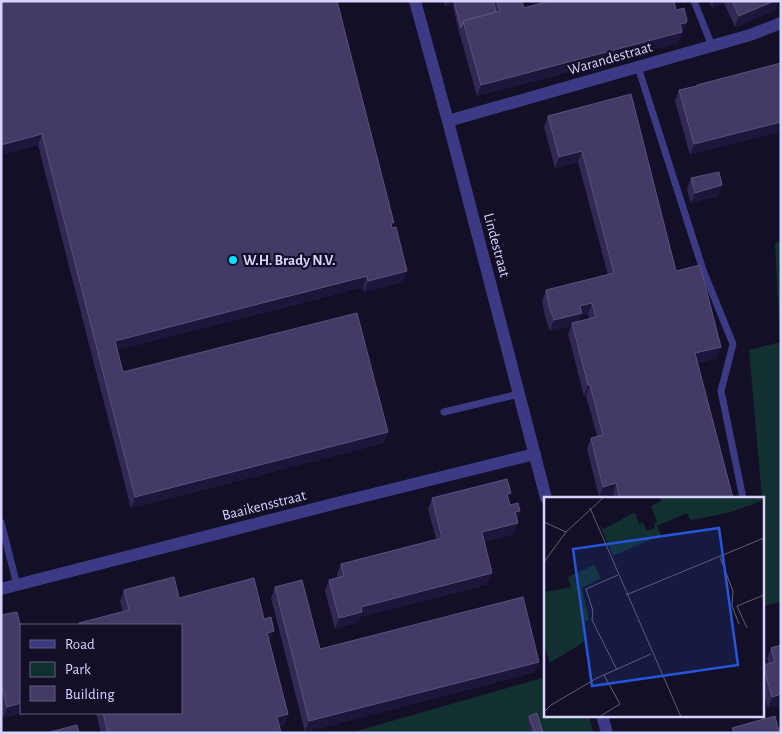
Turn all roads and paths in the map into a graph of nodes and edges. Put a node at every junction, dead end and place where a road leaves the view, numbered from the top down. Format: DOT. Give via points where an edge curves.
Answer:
graph roads {
  1 [pos="415,1"];
  2 [pos="694,1"];
  3 [pos="781,23"];
  4 [pos="712,46"];
  5 [pos="638,67"];
  6 [pos="448,121"];
  7 [pos="519,394"];
  8 [pos="444,412"];
  9 [pos="535,454"];
  10 [pos="546,497"];
  11 [pos="743,497"];
  12 [pos="1,522"];
  13 [pos="17,585"];
  14 [pos="1,589"];
  15 [pos="602,716"];
  16 [pos="607,733"];
  1 -- 6 [label="street, Lindestraat"];
  2 -- 4 [label="lane"];
  3 -- 4 [label="street, Warandestraat" via="750,36"];
  4 -- 5 [label="street, Warandestraat"];
  5 -- 6 [label="street, Warandestraat"];
  5 -- 11 [label="lane" via="703,270 733,344 721,391"];
  6 -- 7 [label="street, Lindestraat"];
  7 -- 8 [label="lane"];
  7 -- 9 [label="street, Lindestraat"];
  9 -- 10 [label="street, Lindestraat"];
  9 -- 13 [label="street, Baaikensstraat"];
  12 -- 13 [label="lane"];
  13 -- 14 [label="street, Baaikensstraat"];
  15 -- 16 [label="street"];
}
